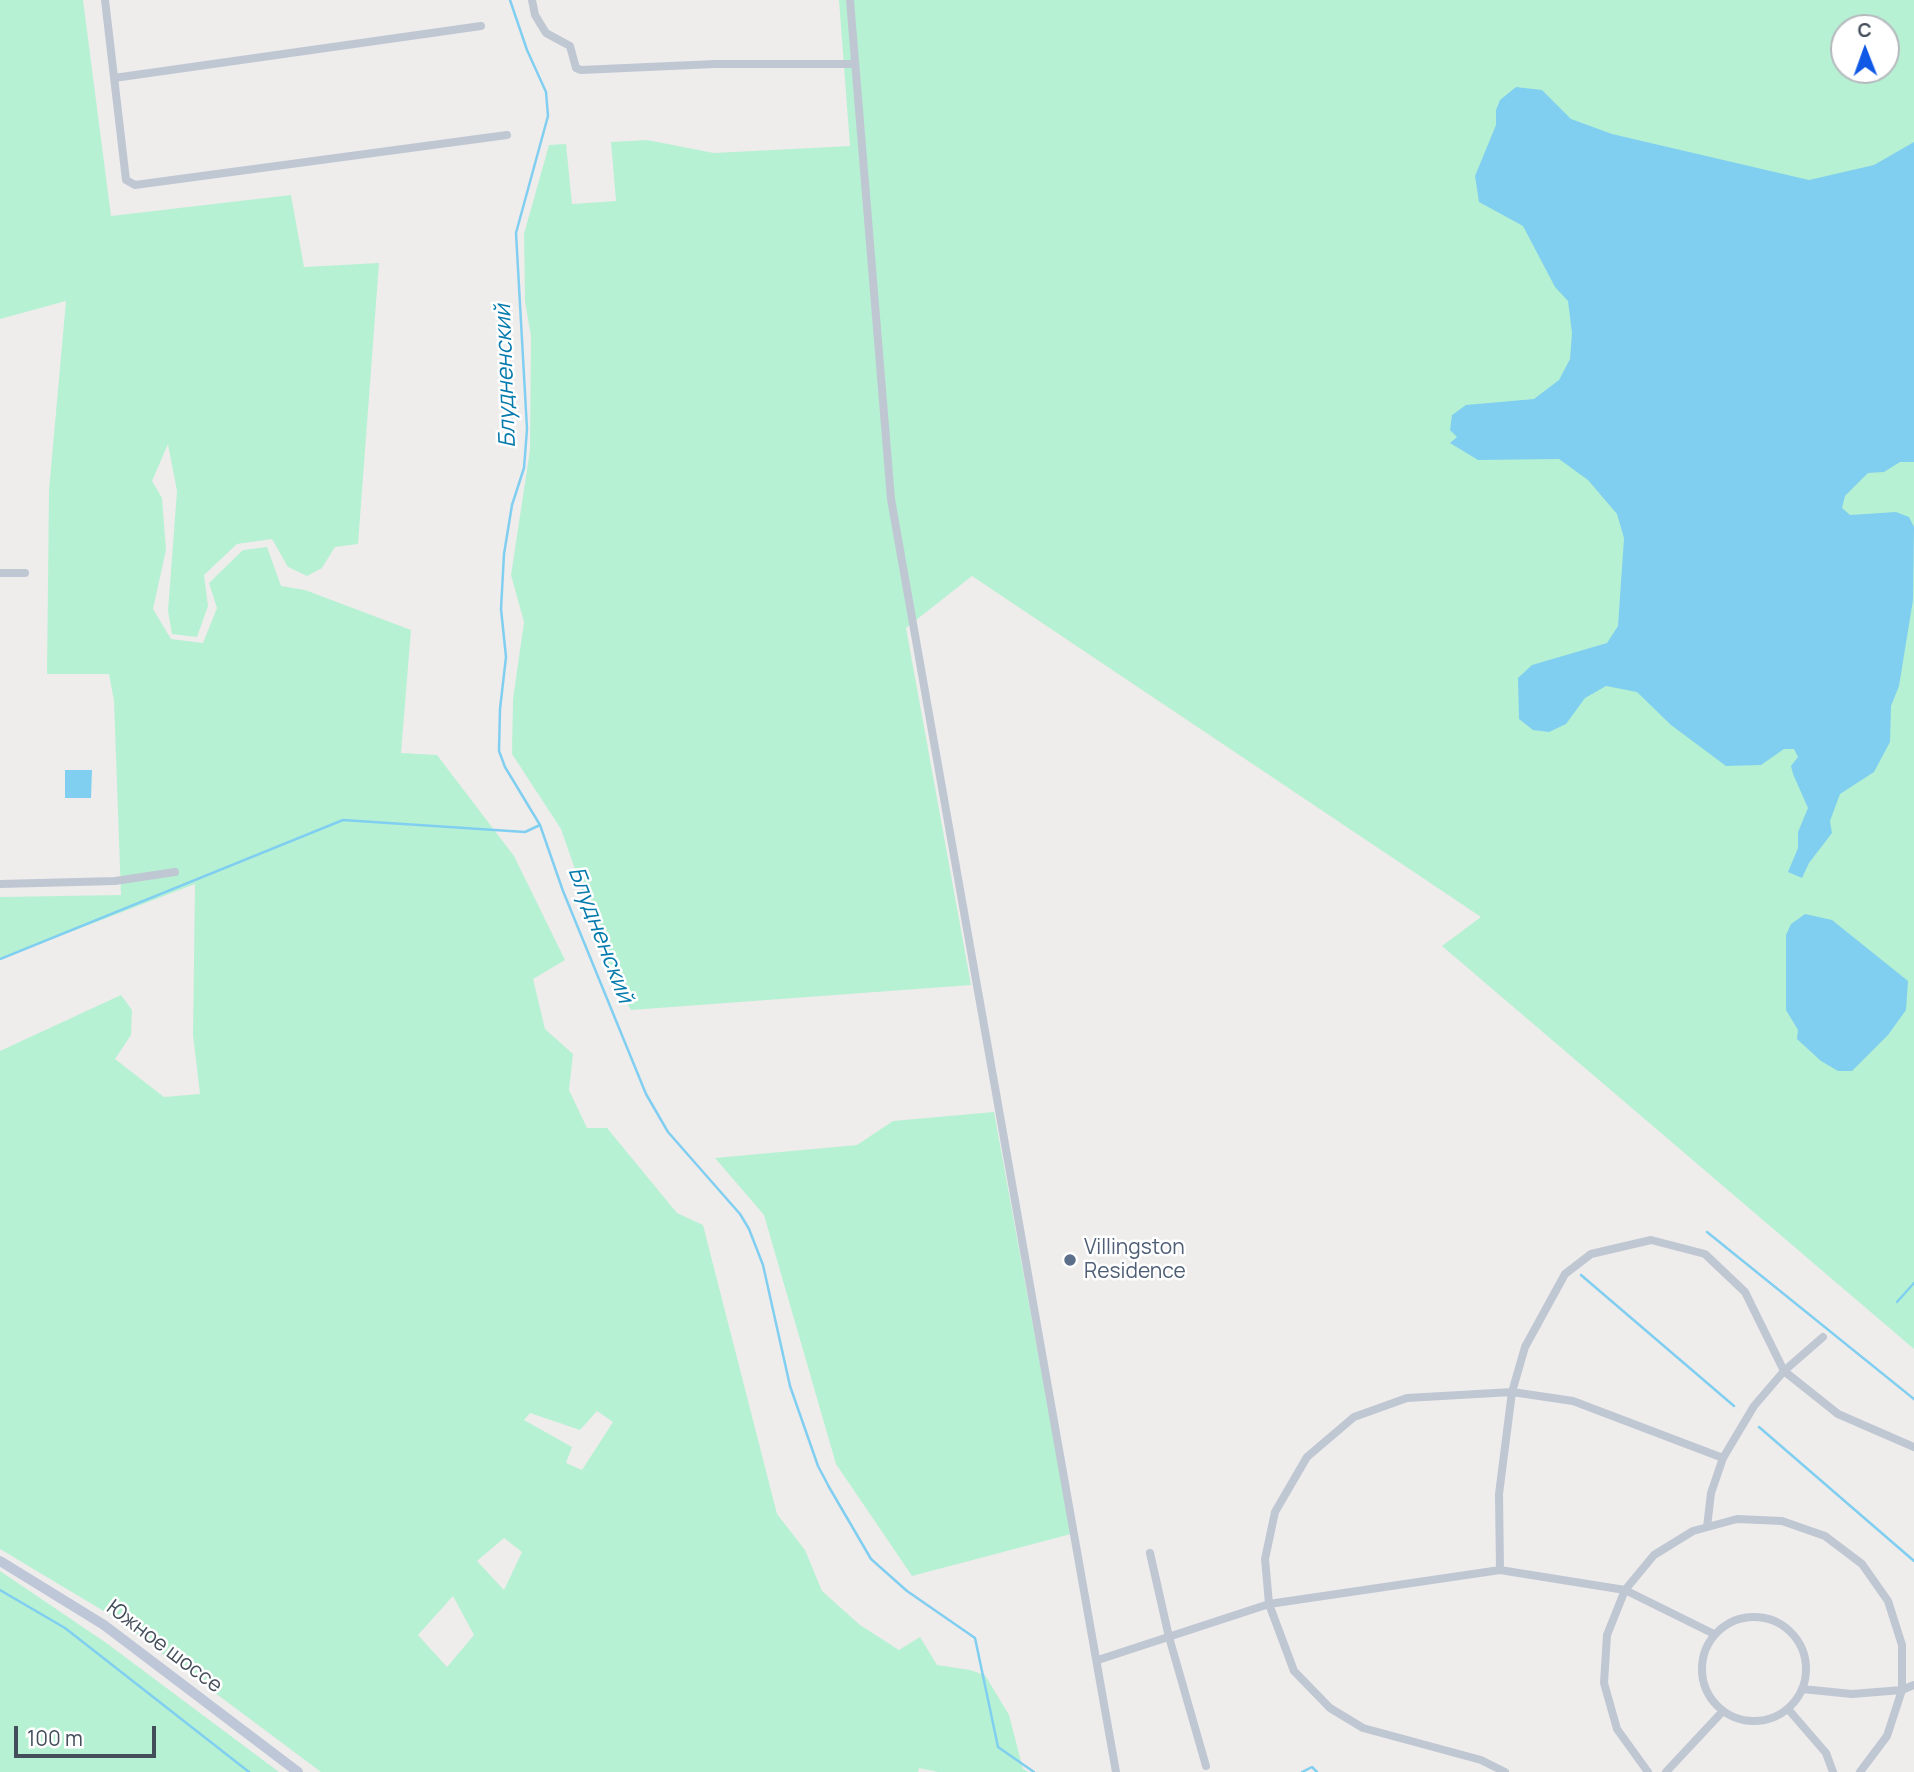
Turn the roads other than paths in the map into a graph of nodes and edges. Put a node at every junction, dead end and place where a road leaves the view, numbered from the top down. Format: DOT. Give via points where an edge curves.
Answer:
graph roads {
  1 [pos="105,0"];
  2 [pos="532,0"];
  3 [pos="850,0"];
  4 [pos="481,26"];
  5 [pos="855,64"];
  6 [pos="114,78"];
  7 [pos="507,135"];
  8 [pos="0,573"];
  9 [pos="25,573"];
  10 [pos="175,872"];
  11 [pos="0,884"];
  12 [pos="1823,1337"];
  13 [pos="1784,1371"];
  14 [pos="1512,1392"];
  15 [pos="1914,1447"];
  16 [pos="1723,1458"];
  17 [pos="1707,1527"];
  18 [pos="1150,1553"];
  19 [pos="0,1561"];
  20 [pos="1500,1570"];
  21 [pos="1625,1590"];
  22 [pos="1269,1605"];
  23 [pos="1714,1634"];
  24 [pos="1169,1637"];
  25 [pos="1098,1660"];
  26 [pos="1914,1685"];
  27 [pos="1802,1689"];
  28 [pos="1902,1690"];
  29 [pos="1788,1709"];
  30 [pos="1723,1711"];
  31 [pos="1206,1766"];
  32 [pos="298,1772"];
  33 [pos="1116,1772"];
  34 [pos="1505,1772"];
  35 [pos="1648,1772"];
  36 [pos="1666,1772"];
  37 [pos="1833,1772"];
  38 [pos="1860,1772"];
  1 -- 6 [label="street"];
  2 -- 5 [label="street" via="546,33 570,46 576,68 581,70"];
  3 -- 5 [label="street"];
  4 -- 6 [label="street"];
  5 -- 25 [label="street" via="891,499"];
  6 -- 7 [label="street" via="126,180 135,185"];
  8 -- 9 [label="street"];
  10 -- 11 [label="street" via="115,881"];
  12 -- 13 [label="street"];
  13 -- 14 [label="street" via="1745,1292 1705,1254 1651,1240 1591,1254 1565,1275 1525,1347"];
  13 -- 15 [label="street" via="1838,1414"];
  13 -- 16 [label="street" via="1754,1406"];
  14 -- 16 [label="street" via="1573,1401"];
  14 -- 20 [label="street" via="1499,1494"];
  14 -- 22 [label="street" via="1407,1398 1354,1417 1307,1457 1275,1512 1265,1559"];
  16 -- 17 [label="street" via="1711,1493"];
  17 -- 21 [label="street" via="1654,1555"];
  17 -- 28 [label="street" via="1737,1519 1782,1521 1825,1536 1861,1564 1888,1601 1902,1645"];
  18 -- 24 [label="street"];
  19 -- 32 [label="street, Южное шоссе" via="104,1625"];
  20 -- 21 [label="street"];
  20 -- 22 [label="street"];
  21 -- 23 [label="street"];
  21 -- 35 [label="street" via="1607,1635 1604,1683 1617,1729"];
  22 -- 24 [label="street"];
  22 -- 34 [label="street" via="1294,1671 1330,1708 1363,1728 1481,1760"];
  23 -- 27 [label="street" via="1744,1617 1778,1622 1802,1646 1807,1662"];
  23 -- 30 [label="street" via="1705,1649 1703,1675 1711,1699"];
  24 -- 25 [label="street"];
  24 -- 31 [label="street"];
  25 -- 33 [label="street"];
  26 -- 28 [label="street"];
  27 -- 28 [label="street" via="1852,1694"];
  27 -- 29 [label="street"];
  28 -- 38 [label="street" via="1887,1736"];
  29 -- 30 [label="street" via="1756,1721"];
  29 -- 37 [label="street" via="1826,1754"];
  30 -- 36 [label="street"];
}
